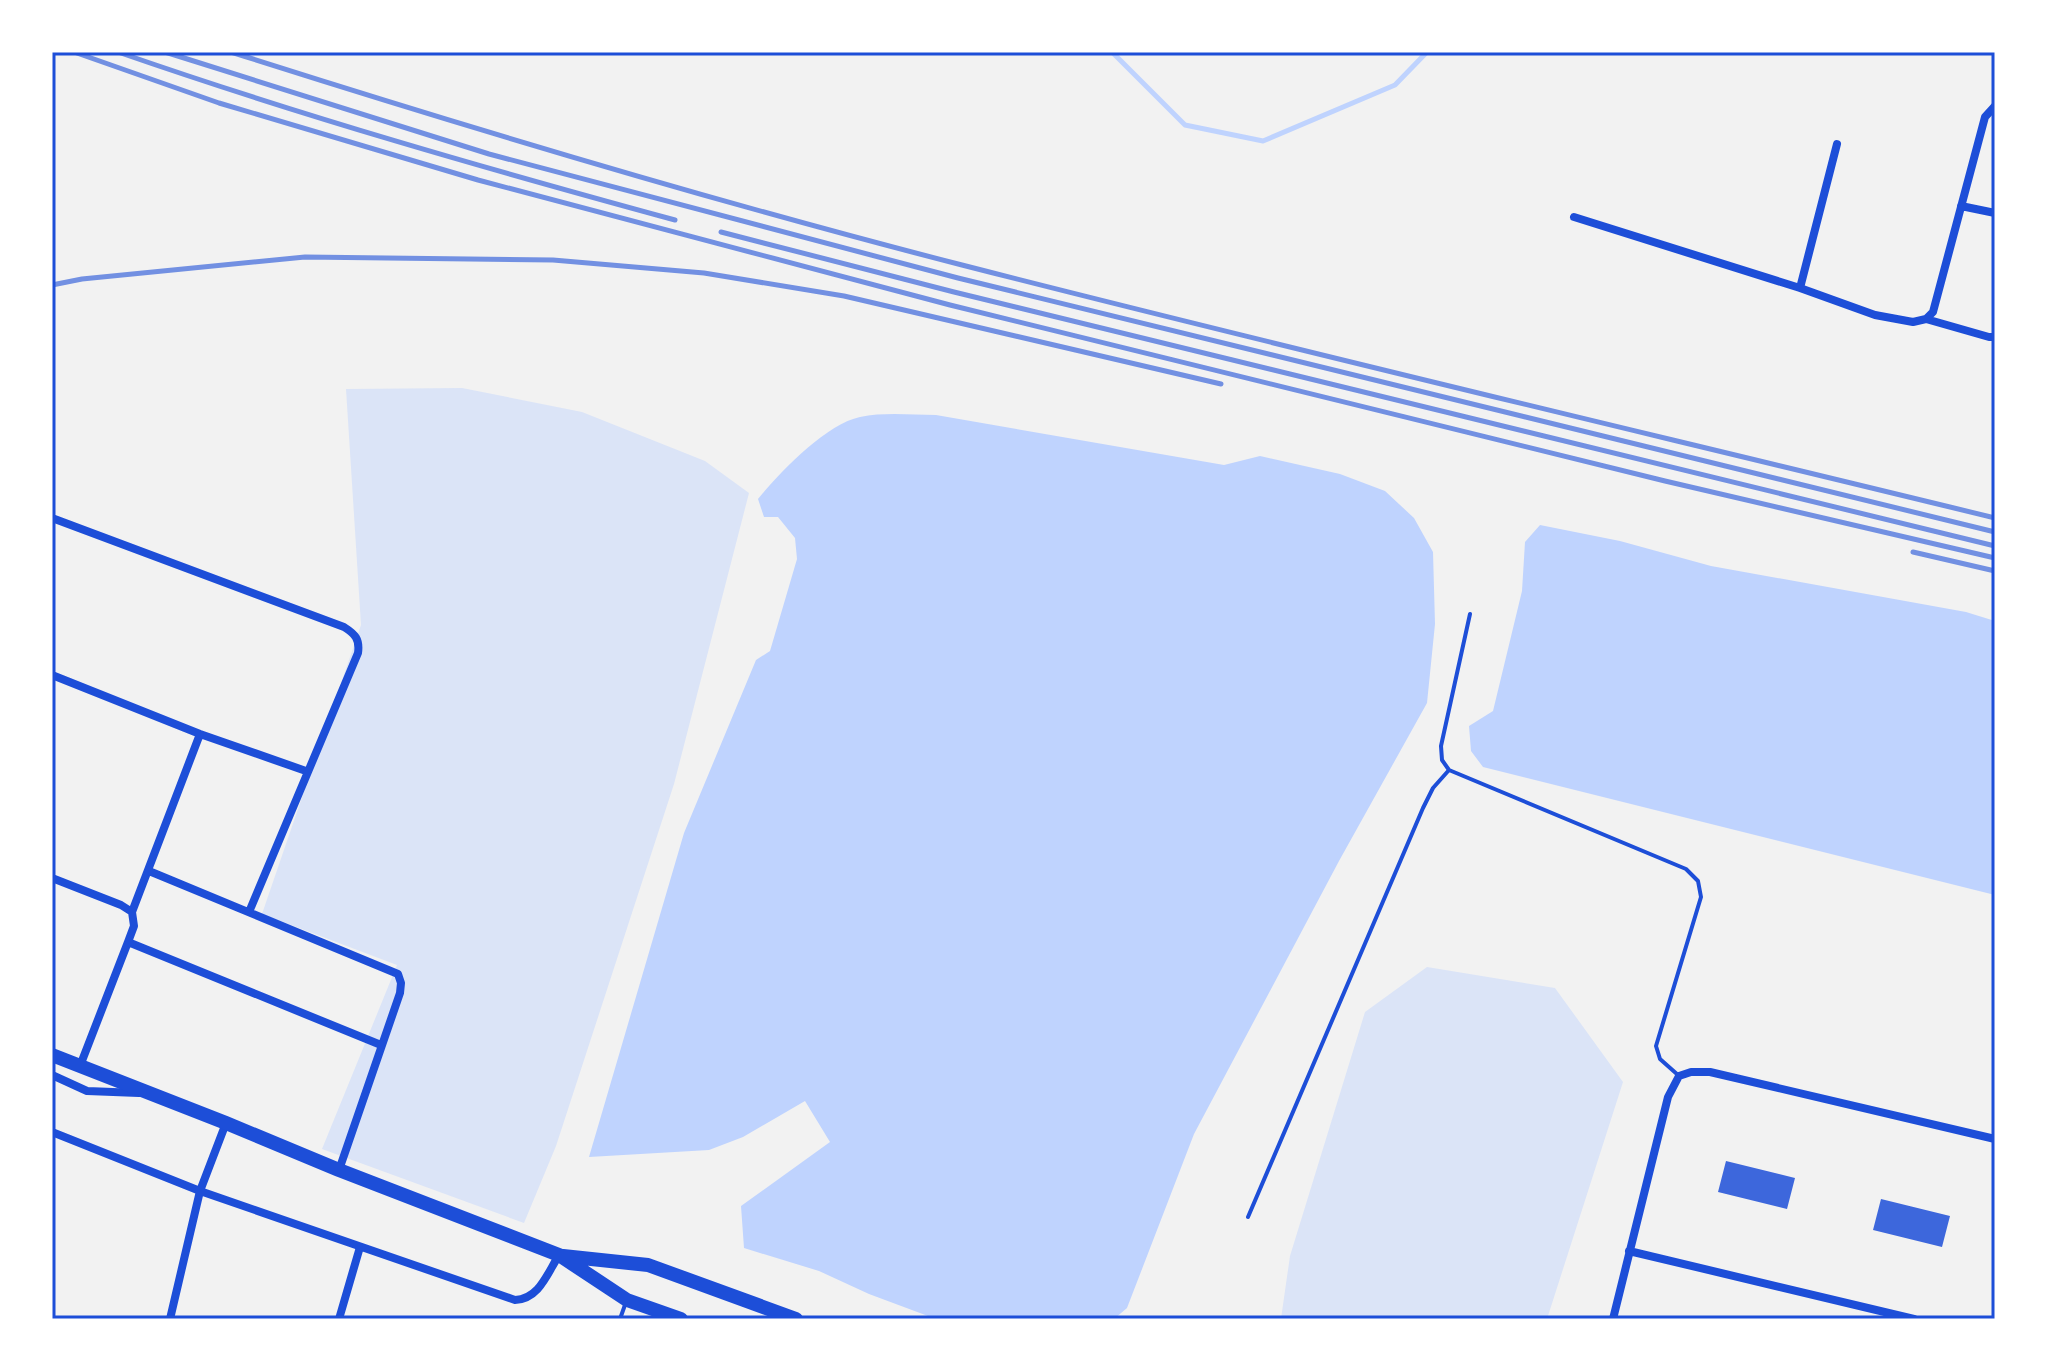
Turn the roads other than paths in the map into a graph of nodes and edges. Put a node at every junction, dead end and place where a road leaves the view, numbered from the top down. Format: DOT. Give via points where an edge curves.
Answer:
graph roads {
  1 [pos="1995,106"];
  2 [pos="1837,144"];
  3 [pos="1961,206"];
  4 [pos="1995,213"];
  5 [pos="1574,217"];
  6 [pos="1800,288"];
  7 [pos="1926,319"];
  8 [pos="1995,337"];
  9 [pos="52,518"];
  10 [pos="1470,614"];
  11 [pos="52,675"];
  12 [pos="200,734"];
  13 [pos="1449,770"];
  14 [pos="306,771"];
  15 [pos="149,871"];
  16 [pos="52,878"];
  17 [pos="132,912"];
  18 [pos="249,912"];
  19 [pos="128,942"];
  20 [pos="381,1045"];
  21 [pos="52,1055"];
  22 [pos="80,1066"];
  23 [pos="52,1075"];
  24 [pos="1679,1076"];
  25 [pos="152,1093"];
  26 [pos="226,1123"];
  27 [pos="52,1132"];
  28 [pos="1995,1139"];
  29 [pos="339,1170"];
  30 [pos="200,1191"];
  31 [pos="1248,1217"];
  32 [pos="360,1247"];
  33 [pos="1629,1251"];
  34 [pos="559,1255"];
  35 [pos="627,1300"];
  36 [pos="170,1319"];
  37 [pos="339,1319"];
  38 [pos="620,1319"];
  39 [pos="681,1319"];
  40 [pos="796,1319"];
  41 [pos="1613,1319"];
  42 [pos="1914,1319"];
  1 -- 3 [label="street" via="1985,117"];
  2 -- 6 [label="street"];
  3 -- 4 [label="street"];
  3 -- 7 [label="street" via="1933,312"];
  5 -- 6 [label="street"];
  6 -- 7 [label="street" via="1875,315 1913,322"];
  7 -- 8 [label="street"];
  9 -- 14 [label="street" via="354,633 358,653"];
  10 -- 13 [label="lane" via="1441,746"];
  11 -- 12 [label="street"];
  12 -- 14 [label="street"];
  12 -- 15 [label="street"];
  13 -- 24 [label="lane" via="1686,869 1698,881 1701,897 1656,1046 1660,1059"];
  13 -- 31 [label="lane" via="1423,808"];
  14 -- 18 [label="street"];
  15 -- 17 [label="street"];
  15 -- 18 [label="street"];
  16 -- 17 [label="street"];
  17 -- 19 [label="street"];
  18 -- 20 [label="street" via="398,974 400,993"];
  19 -- 20 [label="street"];
  19 -- 22 [label="street"];
  20 -- 29 [label="street"];
  21 -- 22 [label="main road"];
  22 -- 25 [label="main road"];
  23 -- 25 [label="street" via="87,1091"];
  24 -- 28 [label="street" via="1710,1072"];
  24 -- 33 [label="street" via="1668,1097"];
  25 -- 26 [label="main road"];
  26 -- 29 [label="main road"];
  26 -- 30 [label="street"];
  27 -- 30 [label="street"];
  29 -- 34 [label="main road"];
  30 -- 32 [label="street"];
  30 -- 36 [label="street"];
  32 -- 34 [label="street" via="515,1300 535,1294"];
  32 -- 37 [label="street"];
  33 -- 41 [label="street"];
  33 -- 42 [label="street"];
  34 -- 35 [label="main road"];
  34 -- 40 [label="main road" via="648,1265"];
  35 -- 38 [label="lane"];
  35 -- 39 [label="main road"];
}
